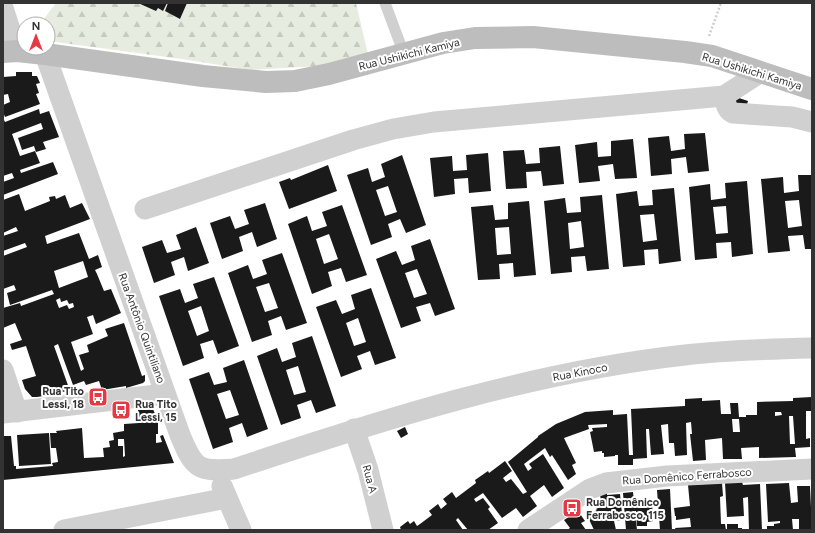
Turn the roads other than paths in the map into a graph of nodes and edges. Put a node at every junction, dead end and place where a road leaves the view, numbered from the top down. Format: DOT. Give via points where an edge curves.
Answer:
graph roads {
  1 [pos="385,3"];
  2 [pos="3,8"];
  3 [pos="10,52"];
  4 [pos="404,54"];
  5 [pos="46,56"];
  6 [pos="56,56"];
  7 [pos="761,72"];
  8 [pos="812,89"];
  9 [pos="724,96"];
  10 [pos="812,122"];
  11 [pos="145,209"];
  12 [pos="812,348"];
  13 [pos="3,370"];
  14 [pos="165,394"];
  15 [pos="10,412"];
  16 [pos="354,429"];
  17 [pos="812,469"];
  18 [pos="215,471"];
  19 [pos="227,498"];
  20 [pos="64,530"];
  21 [pos="241,530"];
  22 [pos="383,530"];
  23 [pos="528,530"];
  1 -- 4 [label="lane"];
  2 -- 3 [label="street"];
  4 -- 6 [label="main road, Rua Ushikichi Kamiya" via="295,81 266,82"];
  4 -- 7 [label="main road, Rua Ushikichi Kamiya" via="475,38 533,37 702,54"];
  5 -- 14 [label="street, Rua Antônio Quintiliano"];
  7 -- 8 [label="main road, Rua Ushikichi Kamiya"];
  7 -- 9 [label="street"];
  9 -- 10 [label="street" via="727,108 733,113 792,117"];
  9 -- 11 [label="street" via="434,122 393,129"];
  12 -- 16 [label="street, Rua Kinoco" via="730,350 583,371 505,388"];
  13 -- 15 [label="street"];
  14 -- 15 [label="street"];
  14 -- 18 [label="street, Rua Antônio Quintiliano" via="188,455 194,464"];
  16 -- 18 [label="street, Rua Antônio Quintiliano" via="234,469"];
  16 -- 22 [label="street, Rua A" via="368,470"];
  17 -- 23 [label="street, Rua Domênico Ferrabosco" via="667,476 606,484 590,489"];
  18 -- 19 [label="street"];
  19 -- 20 [label="street"];
  19 -- 21 [label="street"];
}
